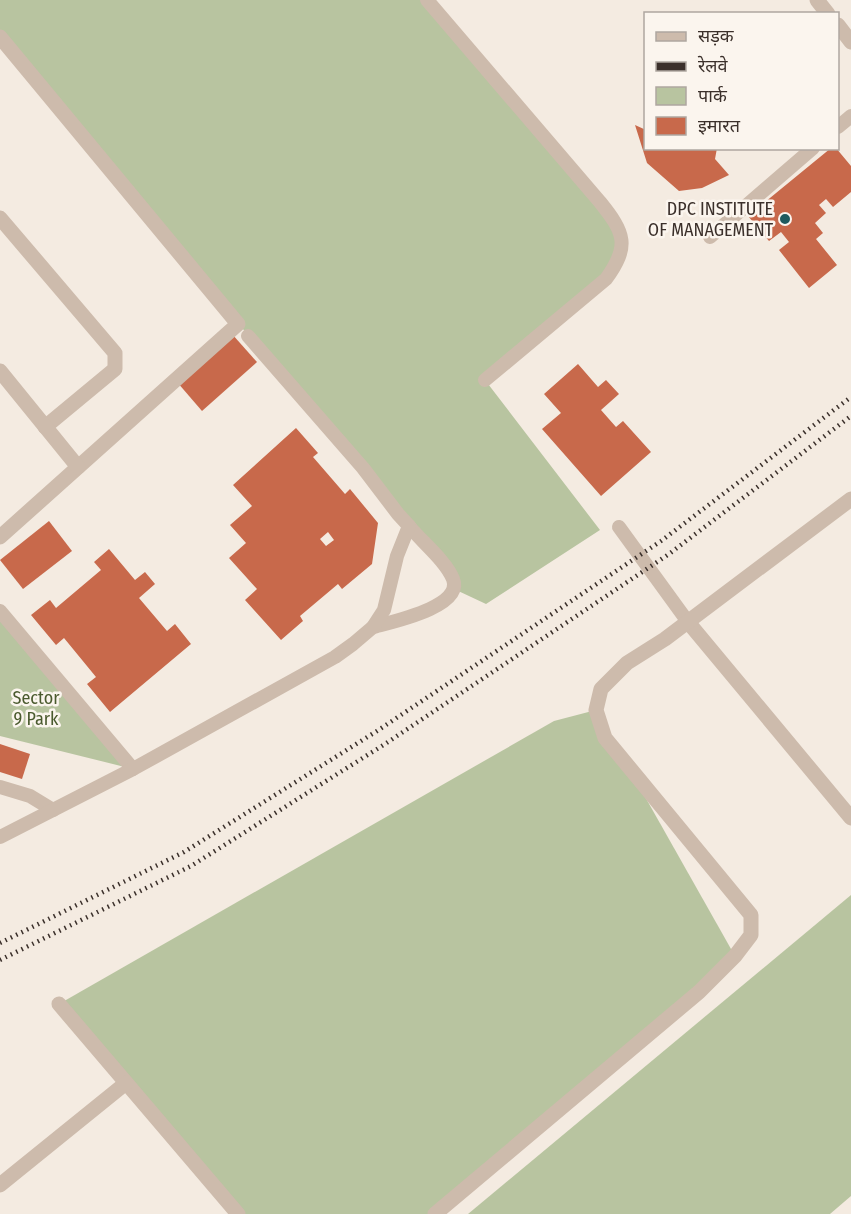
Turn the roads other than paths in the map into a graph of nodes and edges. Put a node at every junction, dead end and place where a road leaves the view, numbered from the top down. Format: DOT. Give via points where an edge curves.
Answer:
graph roads {
  1 [pos="428,0"];
  2 [pos="817,0"];
  3 [pos="826,12"];
  4 [pos="839,27"];
  5 [pos="0,37"];
  6 [pos="851,42"];
  7 [pos="851,116"];
  8 [pos="839,125"];
  9 [pos="811,150"];
  10 [pos="0,219"];
  11 [pos="710,237"];
  12 [pos="248,336"];
  13 [pos="0,371"];
  14 [pos="485,380"];
  15 [pos="45,427"];
  16 [pos="78,467"];
  17 [pos="851,499"];
  18 [pos="409,526"];
  19 [pos="619,527"];
  20 [pos="0,537"];
  21 [pos="0,611"];
  22 [pos="688,622"];
  23 [pos="373,627"];
  24 [pos="133,769"];
  25 [pos="0,787"];
  26 [pos="53,810"];
  27 [pos="851,818"];
  28 [pos="0,837"];
  29 [pos="59,1004"];
  30 [pos="126,1083"];
  31 [pos="0,1185"];
  32 [pos="238,1214"];
  33 [pos="435,1214"];
  1 -- 14 [label="lane" via="613,218 622,239 617,264 606,279"];
  2 -- 3 [label="street"];
  4 -- 6 [label="street"];
  5 -- 16 [label="street" via="238,324"];
  7 -- 8 [label="lane"];
  9 -- 11 [label="lane"];
  10 -- 15 [label="street" via="115,353 115,369"];
  12 -- 18 [label="lane"];
  13 -- 15 [label="street"];
  15 -- 16 [label="street"];
  16 -- 20 [label="street"];
  17 -- 22 [label="street"];
  18 -- 23 [label="lane" via="384,610"];
  18 -- 23 [label="lane" via="447,570 454,589 450,597 435,607"];
  19 -- 22 [label="lane"];
  21 -- 24 [label="lane"];
  22 -- 27 [label="street"];
  22 -- 33 [label="street" via="627,663 601,689 596,710 605,738 751,915 751,935 699,992"];
  23 -- 24 [label="lane" via="335,657"];
  24 -- 26 [label="lane"];
  25 -- 26 [label="lane" via="30,796"];
  26 -- 28 [label="lane"];
  29 -- 30 [label="street"];
  30 -- 31 [label="street"];
  30 -- 32 [label="street"];
}
